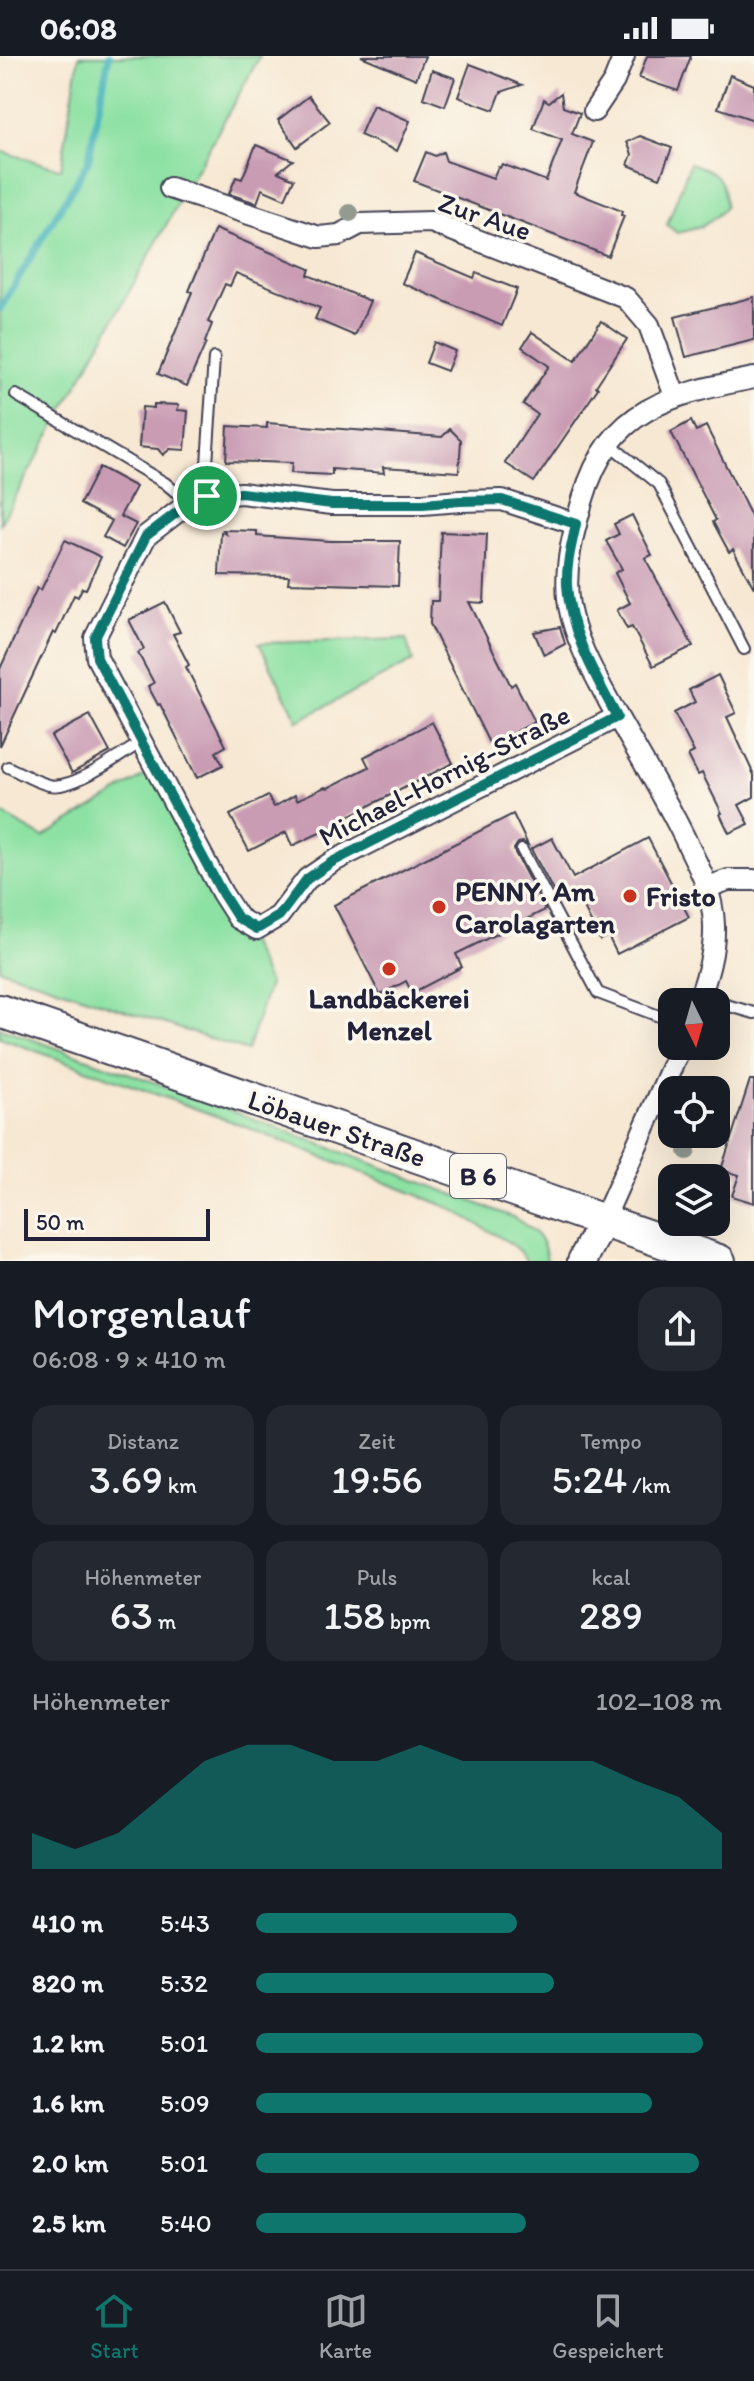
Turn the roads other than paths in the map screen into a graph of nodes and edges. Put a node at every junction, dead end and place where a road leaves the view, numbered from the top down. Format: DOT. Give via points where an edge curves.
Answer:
graph roads {
  1 [pos="624,56"];
  2 [pos="594,111"];
  3 [pos="170,188"];
  4 [pos="214,358"];
  5 [pos="752,383"];
  6 [pos="16,395"];
  7 [pos="675,396"];
  8 [pos="608,443"];
  9 [pos="198,499"];
  10 [pos="576,524"];
  11 [pos="744,649"];
  12 [pos="617,717"];
  13 [pos="142,742"];
  14 [pos="8,767"];
  15 [pos="522,850"];
  16 [pos="754,880"];
  17 [pos="708,887"];
  18 [pos="708,988"];
  19 [pos="730,1007"];
  20 [pos="0,1011"];
  21 [pos="754,1013"];
  22 [pos="658,1016"];
  23 [pos="675,1060"];
  24 [pos="603,1221"];
  25 [pos="582,1261"];
  26 [pos="719,1261"];
  1 -- 2 [label="street"];
  3 -- 7 [label="street, Zur Aue" via="319,237 339,235 360,224 431,222 626,298 649,325"];
  4 -- 9 [label="lane" via="206,479"];
  5 -- 7 [label="street"];
  6 -- 9 [label="lane"];
  7 -- 8 [label="street" via="640,413"];
  8 -- 10 [label="street"];
  8 -- 11 [label="lane" via="659,484"];
  9 -- 10 [label="street" via="241,493 332,504 502,500"];
  9 -- 13 [label="street, Michael-Hornig-Straße" via="146,536 95,638 97,658"];
  10 -- 12 [label="street" via="569,558 569,606 579,641"];
  12 -- 13 [label="street, Michael-Hornig-Straße" via="332,862 307,879 279,916 257,929 238,918 222,893"];
  12 -- 17 [label="street"];
  13 -- 14 [label="lane" via="84,777 58,786"];
  15 -- 22 [label="lane" via="598,993"];
  16 -- 17 [label="street"];
  17 -- 18 [label="street" via="714,945"];
  19 -- 21 [label="lane"];
  20 -- 24 [label="main road, Löbauer Straße / B 6"];
  23 -- 24 [label="street"];
  24 -- 25 [label="main road"];
  24 -- 26 [label="main road, Löbauer Straße / B 6"];
}
